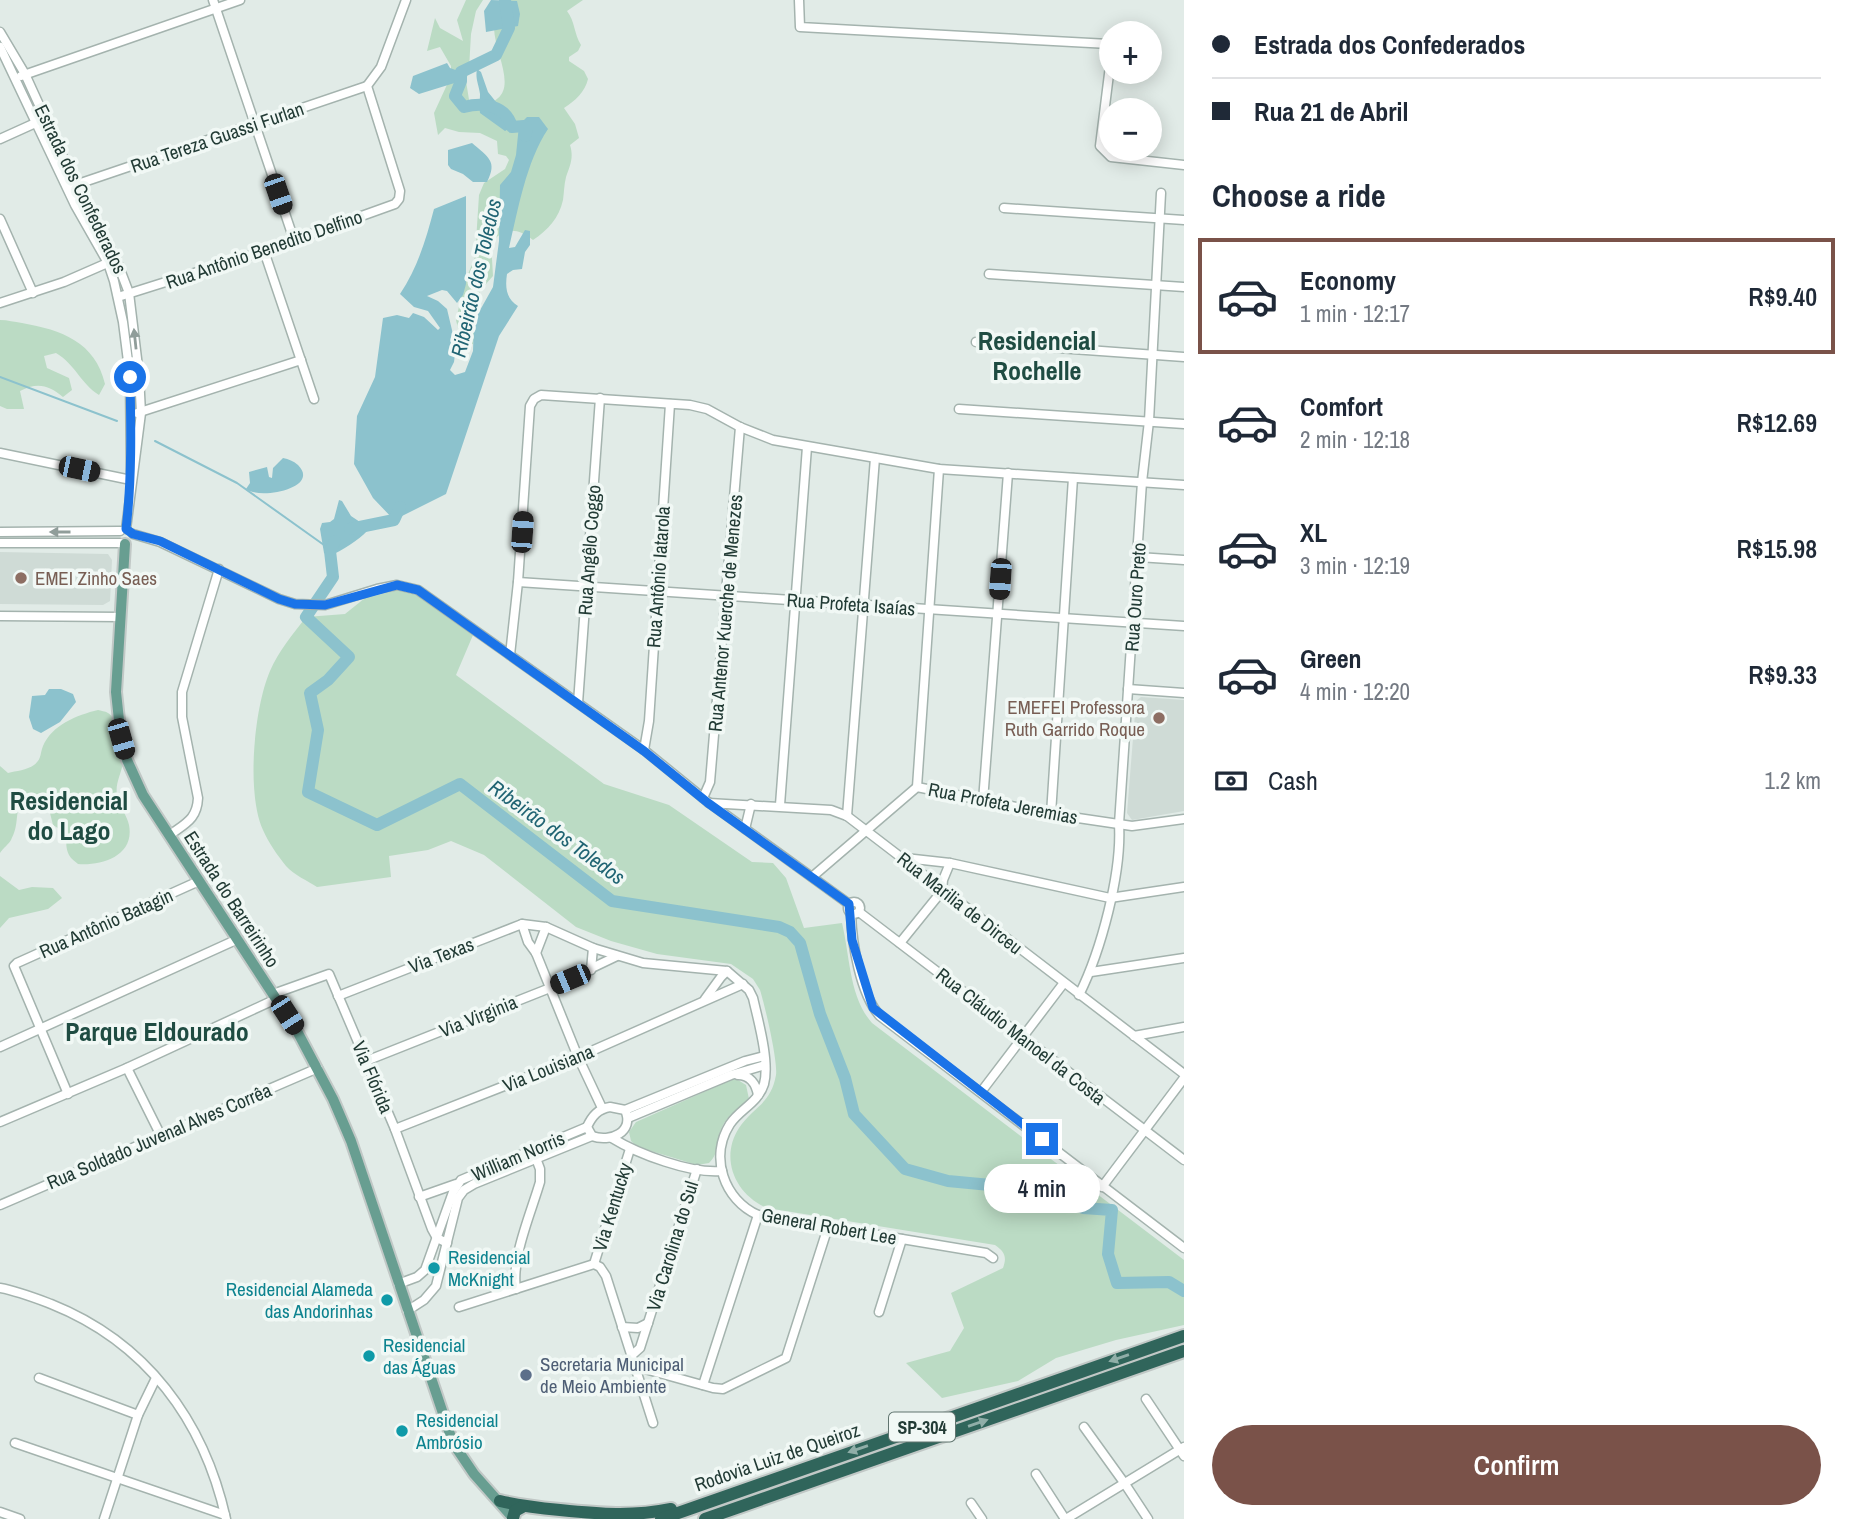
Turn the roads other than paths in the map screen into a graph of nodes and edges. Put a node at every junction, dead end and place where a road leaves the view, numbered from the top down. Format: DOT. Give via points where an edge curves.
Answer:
graph roads {
  1 [pos="240,0"];
  2 [pos="406,0"];
  3 [pos="799,0"];
  4 [pos="214,4"];
  5 [pos="0,32"];
  6 [pos="1099,43"];
  7 [pos="0,47"];
  8 [pos="21,76"];
  9 [pos="1108,84"];
  10 [pos="367,86"];
  11 [pos="41,121"];
  12 [pos="254,124"];
  13 [pos="0,139"];
  14 [pos="1184,165"];
  15 [pos="72,186"];
  16 [pos="1161,193"];
  17 [pos="1004,208"];
  18 [pos="1160,218"];
  19 [pos="0,219"];
  20 [pos="1184,220"];
  21 [pos="294,240"];
  22 [pos="264,251"];
  23 [pos="112,261"];
  24 [pos="989,274"];
  25 [pos="1156,285"];
  26 [pos="1184,287"];
  27 [pos="33,293"];
  28 [pos="129,293"];
  29 [pos="118,297"];
  30 [pos="0,303"];
  31 [pos="976,342"];
  32 [pos="1151,355"];
  33 [pos="1184,357"];
  34 [pos="301,360"];
  35 [pos="600,398"];
  36 [pos="314,399"];
  37 [pos="670,404"];
  38 [pos="959,409"];
  39 [pos="141,413"];
  40 [pos="131,414"];
  41 [pos="1149,421"];
  42 [pos="1184,424"];
  43 [pos="740,427"];
  44 [pos="807,447"];
  45 [pos="0,453"];
  46 [pos="875,458"];
  47 [pos="939,469"];
  48 [pos="1008,473"];
  49 [pos="1073,478"];
  50 [pos="131,480"];
  51 [pos="1142,482"];
  52 [pos="1184,485"];
  53 [pos="126,531"];
  54 [pos="0,532"];
  55 [pos="0,543"];
  56 [pos="122,544"];
  57 [pos="1138,557"];
  58 [pos="1184,560"];
  59 [pos="219,569"];
  60 [pos="519,582"];
  61 [pos="587,587"];
  62 [pos="657,591"];
  63 [pos="727,596"];
  64 [pos="796,600"];
  65 [pos="863,605"];
  66 [pos="931,609"];
  67 [pos="998,614"];
  68 [pos="0,616"];
  69 [pos="121,617"];
  70 [pos="1065,618"];
  71 [pos="1134,622"];
  72 [pos="1184,626"];
  73 [pos="510,655"];
  74 [pos="1128,689"];
  75 [pos="1184,693"];
  76 [pos="578,703"];
  77 [pos="644,751"];
  78 [pos="917,787"];
  79 [pos="706,800"];
  80 [pos="983,801"];
  81 [pos="751,804"];
  82 [pos="780,805"];
  83 [pos="1051,814"];
  84 [pos="847,816"];
  85 [pos="1184,818"];
  86 [pos="1119,824"];
  87 [pos="745,829"];
  88 [pos="864,830"];
  89 [pos="170,835"];
  90 [pos="950,863"];
  91 [pos="917,864"];
  92 [pos="812,877"];
  93 [pos="199,881"];
  94 [pos="1184,887"];
  95 [pos="942,891"];
  96 [pos="1111,898"];
  97 [pos="854,911"];
  98 [pos="522,924"];
  99 [pos="546,927"];
  100 [pos="238,939"];
  101 [pos="900,943"];
  102 [pos="593,948"];
  103 [pos="536,953"];
  104 [pos="617,956"];
  105 [pos="1184,958"];
  106 [pos="590,970"];
  107 [pos="727,971"];
  108 [pos="1091,972"];
  109 [pos="743,984"];
  110 [pos="1063,984"];
  111 [pos="550,988"];
  112 [pos="1079,995"];
  113 [pos="338,996"];
  114 [pos="275,997"];
  115 [pos="701,1004"];
  116 [pos="1184,1027"];
  117 [pos="39,1030"];
  118 [pos="1134,1036"];
  119 [pos="1023,1037"];
  120 [pos="0,1047"];
  121 [pos="579,1057"];
  122 [pos="764,1060"];
  123 [pos="366,1061"];
  124 [pos="127,1068"];
  125 [pos="318,1068"];
  126 [pos="731,1075"];
  127 [pos="1184,1076"];
  128 [pos="981,1092"];
  129 [pos="68,1094"];
  130 [pos="758,1096"];
  131 [pos="603,1108"];
  132 [pos="627,1114"];
  133 [pos="0,1122"];
  134 [pos="587,1127"];
  135 [pos="395,1129"];
  136 [pos="1143,1131"];
  137 [pos="621,1133"];
  138 [pos="161,1136"];
  139 [pos="592,1136"];
  140 [pos="612,1138"];
  141 [pos="630,1149"];
  142 [pos="535,1154"];
  143 [pos="1184,1160"];
  144 [pos="697,1169"];
  145 [pos="722,1171"];
  146 [pos="456,1184"];
  147 [pos="1102,1187"];
  148 [pos="419,1196"];
  149 [pos="0,1205"];
  150 [pos="758,1215"];
  151 [pos="430,1219"];
  152 [pos="442,1224"];
  153 [pos="828,1227"];
  154 [pos="451,1228"];
  155 [pos="437,1238"];
  156 [pos="902,1239"];
  157 [pos="447,1243"];
  158 [pos="1184,1248"];
  159 [pos="993,1258"];
  160 [pos="594,1264"];
  161 [pos="422,1273"];
  162 [pos="398,1284"];
  163 [pos="0,1288"];
  164 [pos="516,1289"];
  165 [pos="428,1296"];
  166 [pos="459,1307"];
  167 [pos="407,1311"];
  168 [pos="879,1312"];
  169 [pos="648,1323"];
  170 [pos="622,1327"];
  171 [pos="1184,1336"];
  172 [pos="1184,1351"];
  173 [pos="631,1356"];
  174 [pos="634,1366"];
  175 [pos="656,1372"];
  176 [pos="39,1378"];
  177 [pos="156,1378"];
  178 [pos="703,1385"];
  179 [pos="642,1390"];
  180 [pos="1146,1399"];
  181 [pos="138,1415"];
  182 [pos="653,1423"];
  183 [pos="1084,1427"];
  184 [pos="15,1443"];
  185 [pos="1183,1451"];
  186 [pos="1036,1474"];
  187 [pos="118,1479"];
  188 [pos="1125,1484"];
  189 [pos="719,1498"];
  190 [pos="500,1501"];
  191 [pos="754,1501"];
  192 [pos="971,1503"];
  193 [pos="524,1506"];
  194 [pos="0,1512"];
  195 [pos="225,1517"];
  196 [pos="513,1518"];
  197 [pos="20,1519"];
  198 [pos="104,1519"];
  199 [pos="534,1519"];
  200 [pos="577,1519"];
  201 [pos="661,1519"];
  202 [pos="705,1519"];
  203 [pos="719,1519"];
  204 [pos="982,1519"];
  205 [pos="1065,1519"];
  206 [pos="1148,1519"];
  1 -- 4 [label="street"];
  2 -- 10 [label="street" via="381,67"];
  3 -- 6 [label="street" via="800,27"];
  4 -- 8 [label="street"];
  4 -- 12 [label="street"];
  5 -- 8 [label="street, Estrada dos Confederados"];
  7 -- 8 [label="street, Estrada dos Confederados"];
  8 -- 11 [label="street, Estrada dos Confederados"];
  9 -- 14 [label="street" via="1100,146 1104,153"];
  10 -- 12 [label="street, Rua Tereza Guassi Furlan"];
  10 -- 21 [label="street, Rua Antônio Benedito Delfino" via="399,199 396,204"];
  11 -- 13 [label="street"];
  11 -- 15 [label="street, Estrada dos Confederados"];
  12 -- 15 [label="street, Rua Tereza Guassi Furlan"];
  12 -- 21 [label="street"];
  15 -- 23 [label="street, Estrada dos Confederados"];
  16 -- 18 [label="street, Rua Ouro Preto"];
  17 -- 18 [label="street"];
  18 -- 20 [label="street"];
  18 -- 25 [label="street, Rua Ouro Preto"];
  19 -- 27 [label="street"];
  21 -- 22 [label="street, Rua Antônio Benedito Delfino"];
  22 -- 28 [label="street, Rua Antônio Benedito Delfino"];
  22 -- 34 [label="street"];
  23 -- 27 [label="street"];
  23 -- 28 [label="street, Estrada dos Confederados"];
  23 -- 29 [label="street, Estrada dos Confederados"];
  24 -- 25 [label="street"];
  25 -- 26 [label="street"];
  25 -- 32 [label="street, Rua Ouro Preto"];
  27 -- 30 [label="street"];
  28 -- 29 [label="street, Rua Antônio Benedito Delfino"];
  39 -- 28 [label="street, Estrada dos Confederados, one-way"];
  29 -- 40 [label="street, Estrada dos Confederados"];
  31 -- 32 [label="street"];
  32 -- 33 [label="street"];
  32 -- 41 [label="street, Rua Ouro Preto"];
  34 -- 36 [label="street"];
  34 -- 39 [label="street"];
  35 -- 37 [label="street"];
  35 -- 60 [label="street" via="541,395 530,406"];
  35 -- 61 [label="street, Rua Angêlo Coggo"];
  37 -- 43 [label="street" via="707,409"];
  37 -- 62 [label="street, Rua Antônio Iatarola"];
  38 -- 41 [label="street"];
  39 -- 40 [label="street"];
  39 -- 50 [label="street, Estrada dos Confederados"];
  40 -- 50 [label="street, Estrada dos Confederados"];
  41 -- 42 [label="street"];
  41 -- 51 [label="street, Rua Ouro Preto"];
  43 -- 44 [label="street"];
  43 -- 63 [label="street, Rua Antenor Kuerche de Menezes"];
  44 -- 46 [label="street"];
  44 -- 64 [label="street"];
  45 -- 50 [label="street"];
  46 -- 47 [label="street"];
  46 -- 65 [label="street"];
  47 -- 48 [label="street"];
  47 -- 66 [label="street"];
  48 -- 49 [label="street"];
  48 -- 67 [label="street"];
  49 -- 51 [label="street"];
  49 -- 70 [label="street"];
  50 -- 53 [label="street, Estrada dos Confederados"];
  51 -- 52 [label="street"];
  51 -- 57 [label="street, Rua Ouro Preto"];
  53 -- 54 [label="street, Rua Cláudio Manoel da Costa, one-way"];
  53 -- 56 [label="street, Estrada dos Confederados" via="117,536"];
  53 -- 56 [label="street" via="131,541"];
  53 -- 59 [label="street, Rua Cláudio Manoel da Costa" via="160,541"];
  55 -- 56 [label="street"];
  56 -- 69 [label="main road, Estrada do Barreirinho"];
  57 -- 58 [label="street"];
  57 -- 71 [label="street, Rua Ouro Preto"];
  59 -- 73 [label="street, Rua Cláudio Manoel da Costa" via="295,604 325,605 397,585 418,590"];
  59 -- 89 [label="street" via="182,692 197,810"];
  60 -- 61 [label="street, Rua Profeta Isaías"];
  60 -- 73 [label="street"];
  61 -- 62 [label="street, Rua Profeta Isaías"];
  61 -- 76 [label="street, Rua Angêlo Coggo"];
  62 -- 63 [label="street, Rua Profeta Isaías"];
  62 -- 77 [label="street, Rua Antônio Iatarola"];
  63 -- 64 [label="street, Rua Profeta Isaías"];
  63 -- 79 [label="street, Rua Antenor Kuerche de Menezes"];
  64 -- 65 [label="street, Rua Profeta Isaías"];
  64 -- 82 [label="street"];
  65 -- 66 [label="street, Rua Profeta Isaías"];
  65 -- 84 [label="street"];
  66 -- 67 [label="street, Rua Profeta Isaías"];
  66 -- 78 [label="street"];
  67 -- 70 [label="street, Rua Profeta Isaías"];
  67 -- 80 [label="street"];
  68 -- 69 [label="street"];
  69 -- 89 [label="main road, Estrada do Barreirinho" via="116,692 121,739 143,795"];
  70 -- 71 [label="street, Rua Profeta Isaías"];
  70 -- 83 [label="street"];
  71 -- 72 [label="street, Rua Profeta Isaías"];
  71 -- 74 [label="street, Rua Ouro Preto"];
  73 -- 76 [label="street, Rua Cláudio Manoel da Costa"];
  74 -- 75 [label="street"];
  74 -- 86 [label="street, Rua Ouro Preto"];
  76 -- 77 [label="street, Rua Cláudio Manoel da Costa"];
  77 -- 79 [label="street, Rua Cláudio Manoel da Costa"];
  78 -- 80 [label="street, Rua Profeta Jeremias"];
  78 -- 88 [label="street, Rua Profeta Jeremias"];
  79 -- 81 [label="street, Rua Marilia de Dirceu"];
  79 -- 87 [label="street, Rua Cláudio Manoel da Costa"];
  80 -- 83 [label="street, Rua Profeta Jeremias"];
  81 -- 82 [label="street, Rua Marilia de Dirceu"];
  81 -- 87 [label="street"];
  82 -- 84 [label="street, Rua Marilia de Dirceu"];
  83 -- 86 [label="street, Rua Profeta Jeremias"];
  84 -- 88 [label="street, Rua Marilia de Dirceu"];
  85 -- 86 [label="street, Rua Profeta Jeremias" via="1138,826"];
  86 -- 96 [label="street, Rua Ouro Preto" via="1121,847"];
  87 -- 92 [label="street, Rua Cláudio Manoel da Costa"];
  88 -- 91 [label="street, Rua Marilia de Dirceu"];
  88 -- 92 [label="street, Rua Profeta Jeremias"];
  89 -- 93 [label="main road, Estrada do Barreirinho"];
  90 -- 91 [label="street"];
  90 -- 95 [label="street"];
  90 -- 96 [label="street"];
  91 -- 95 [label="street, Rua Marilia de Dirceu"];
  92 -- 97 [label="street, Rua Cláudio Manoel da Costa"];
  93 -- 100 [label="main road, Estrada do Barreirinho"];
  93 -- 117 [label="street, Rua Antônio Batagin" via="14,966"];
  94 -- 96 [label="street"];
  95 -- 101 [label="street"];
  95 -- 110 [label="street, Rua Marilia de Dirceu"];
  96 -- 108 [label="street, Rua Ouro Preto"];
  97 -- 101 [label="street, Rua Cláudio Manoel da Costa"];
  97 -- 128 [label="street" via="852,940 873,1008"];
  98 -- 99 [label="street, Via Texas"];
  98 -- 103 [label="street"];
  98 -- 113 [label="street, Via Texas"];
  99 -- 102 [label="street"];
  99 -- 103 [label="street"];
  100 -- 114 [label="main road, Estrada do Barreirinho"];
  100 -- 117 [label="street"];
  101 -- 119 [label="street, Rua Cláudio Manoel da Costa"];
  102 -- 104 [label="street"];
  102 -- 106 [label="street"];
  103 -- 111 [label="street"];
  104 -- 106 [label="street, Via Virginia"];
  104 -- 107 [label="street"];
  105 -- 108 [label="street"];
  106 -- 111 [label="street, Via Virginia"];
  107 -- 109 [label="street"];
  107 -- 115 [label="street, Via Louisiana"];
  108 -- 112 [label="street, Rua Ouro Preto"];
  109 -- 115 [label="street, Via Louisiana"];
  109 -- 122 [label="street" via="753,999"];
  110 -- 112 [label="street, Rua Marilia de Dirceu"];
  110 -- 119 [label="street"];
  111 -- 121 [label="street"];
  111 -- 123 [label="street, Via Virginia"];
  112 -- 118 [label="street, Rua Marilia de Dirceu"];
  113 -- 114 [label="street, Via Flórida" via="328,974"];
  113 -- 123 [label="street, Via Flórida"];
  114 -- 124 [label="street"];
  114 -- 125 [label="main road, Estrada do Barreirinho"];
  115 -- 121 [label="street, Via Louisiana"];
  116 -- 118 [label="street"];
  117 -- 120 [label="street"];
  117 -- 129 [label="street"];
  118 -- 127 [label="street, Rua Marilia de Dirceu"];
  119 -- 128 [label="street"];
  119 -- 136 [label="street, Rua Cláudio Manoel da Costa"];
  121 -- 131 [label="street"];
  121 -- 135 [label="street, Via Louisiana"];
  122 -- 126 [label="street"];
  122 -- 130 [label="street" via="764,1083"];
  122 -- 132 [label="street" via="745,1061"];
  123 -- 135 [label="street, Via Flórida"];
  124 -- 129 [label="street"];
  124 -- 138 [label="street"];
  125 -- 138 [label="street, Rua Soldado Juvenal Alves Corrêa"];
  125 -- 162 [label="main road, Estrada do Barreirinho" via="351,1141"];
  126 -- 130 [label="street" via="746,1076"];
  126 -- 132 [label="street"];
  127 -- 136 [label="street"];
  128 -- 147 [label="street"];
  129 -- 133 [label="street"];
  130 -- 145 [label="street" via="726,1133 720,1154"];
  131 -- 132 [label="street"];
  131 -- 134 [label="street"];
  132 -- 137 [label="street"];
  134 -- 139 [label="street"];
  134 -- 142 [label="street, William Norris"];
  135 -- 148 [label="street, Via Flórida"];
  136 -- 143 [label="street, Rua Cláudio Manoel da Costa"];
  136 -- 147 [label="street"];
  137 -- 140 [label="street"];
  137 -- 141 [label="street"];
  138 -- 149 [label="street, Rua Soldado Juvenal Alves Corrêa"];
  139 -- 140 [label="street"];
  139 -- 142 [label="street, William Norris"];
  140 -- 141 [label="street"];
  141 -- 144 [label="street"];
  141 -- 160 [label="street, Via Kentucky"];
  142 -- 146 [label="street, William Norris"];
  142 -- 154 [label="street, William Norris" via="464,1190"];
  142 -- 164 [label="street" via="540,1182 516,1264"];
  144 -- 145 [label="street"];
  144 -- 169 [label="street, Via Carolina do Sul"];
  145 -- 150 [label="street, General Robert Lee" via="734,1197"];
  146 -- 148 [label="street"];
  146 -- 152 [label="street, William Norris"];
  147 -- 158 [label="street"];
  148 -- 151 [label="street, Via Flórida"];
  150 -- 153 [label="street, General Robert Lee"];
  150 -- 178 [label="street"];
  151 -- 152 [label="street"];
  151 -- 155 [label="street, Via Flórida"];
  152 -- 154 [label="street"];
  152 -- 155 [label="street, William Norris"];
  153 -- 156 [label="street, General Robert Lee"];
  153 -- 178 [label="street" via="786,1358 723,1389"];
  154 -- 157 [label="street, William Norris"];
  155 -- 157 [label="street"];
  155 -- 161 [label="street, William Norris"];
  156 -- 159 [label="street, General Robert Lee"];
  156 -- 168 [label="street"];
  157 -- 165 [label="street, William Norris" via="436,1286"];
  160 -- 164 [label="street"];
  160 -- 170 [label="street" via="606,1276"];
  161 -- 162 [label="street"];
  161 -- 165 [label="street"];
  162 -- 167 [label="main road, Estrada do Barreirinho"];
  163 -- 177 [label="street" via="76,1314 131,1352"];
  164 -- 166 [label="street"];
  165 -- 167 [label="street"];
  167 -- 190 [label="main road, Estrada do Barreirinho" via="453,1443"];
  169 -- 170 [label="street"];
  169 -- 173 [label="street, Via Carolina do Sul" via="640,1348"];
  170 -- 173 [label="street"];
  171 -- 189 [label="highway, Rodovia Luiz de Queiroz / SP-304, one-way"];
  191 -- 172 [label="highway, Rodovia Luiz de Queiroz / SP-304, one-way"];
  173 -- 174 [label="street"];
  174 -- 175 [label="street"];
  174 -- 179 [label="street"];
  175 -- 178 [label="street"];
  175 -- 179 [label="street"];
  176 -- 181 [label="street"];
  177 -- 181 [label="street"];
  177 -- 195 [label="street" via="193,1428"];
  179 -- 182 [label="street"];
  180 -- 185 [label="street"];
  181 -- 187 [label="street"];
  183 -- 188 [label="street"];
  184 -- 187 [label="street"];
  185 -- 188 [label="street"];
  186 -- 205 [label="street"];
  187 -- 195 [label="street"];
  187 -- 198 [label="street"];
  188 -- 205 [label="street"];
  188 -- 206 [label="street"];
  189 -- 193 [label="highway" via="634,1515"];
  189 -- 201 [label="highway, Rodovia Luiz de Queiroz / SP-304"];
  190 -- 193 [label="highway"];
  190 -- 196 [label="main road, Estrada do Barreirinho"];
  191 -- 202 [label="highway, Rodovia Luiz de Queiroz / SP-304"];
  191 -- 203 [label="highway"];
  192 -- 204 [label="street"];
  193 -- 196 [label="highway"];
  194 -- 197 [label="street"];
  199 -- 200 [label="highway" via="549,1513"];
}
